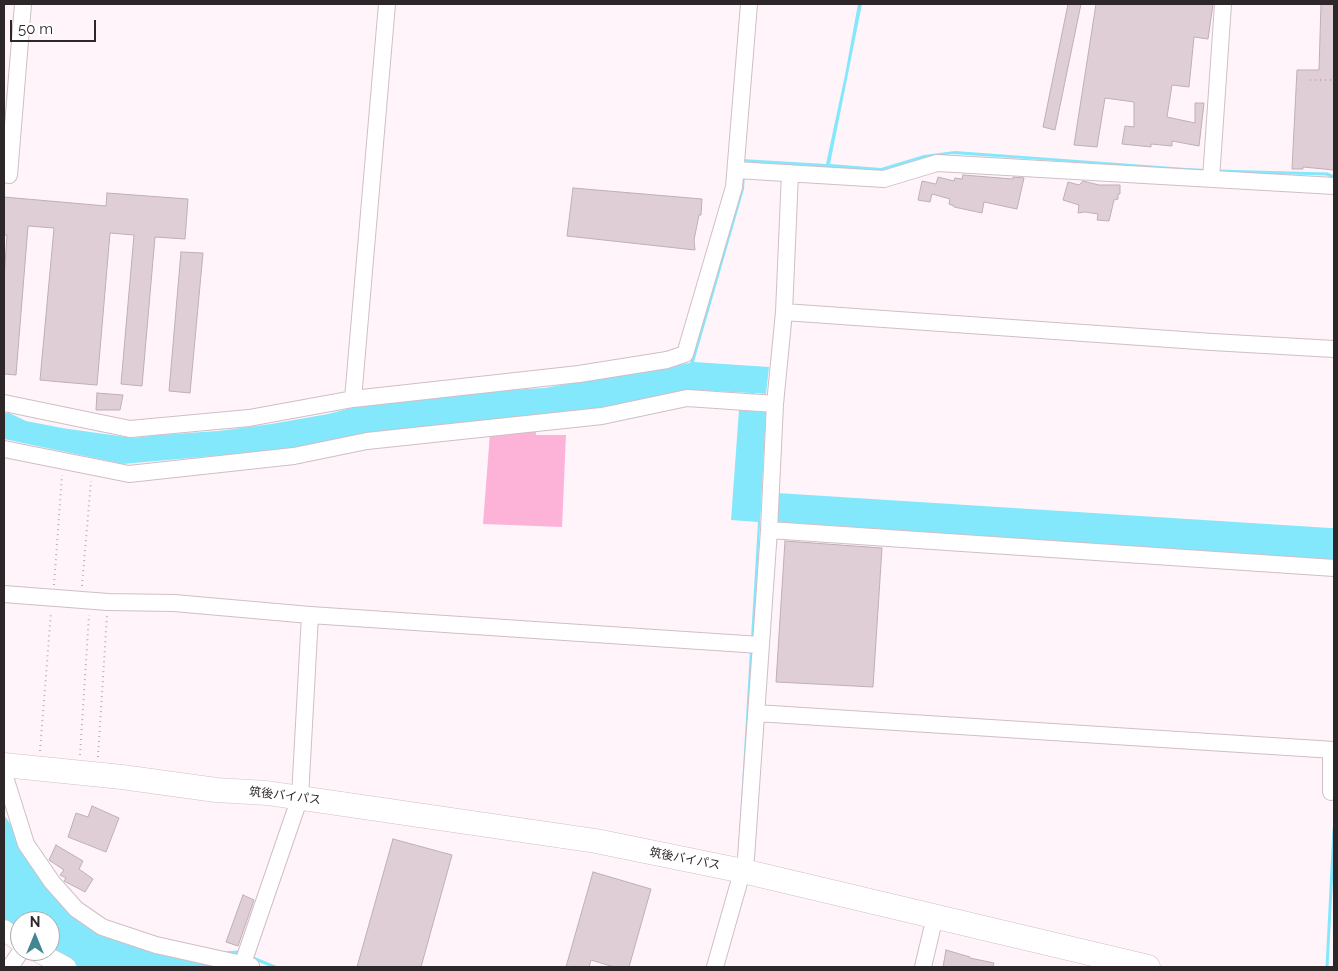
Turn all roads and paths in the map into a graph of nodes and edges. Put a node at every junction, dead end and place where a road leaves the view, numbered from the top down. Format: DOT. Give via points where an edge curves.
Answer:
graph roads {
  1 [pos="24,4"];
  2 [pos="387,4"];
  3 [pos="749,4"];
  4 [pos="1223,4"];
  5 [pos="1310,80"];
  6 [pos="1334,80"];
  7 [pos="736,170"];
  8 [pos="790,173"];
  9 [pos="4,174"];
  10 [pos="1211,179"];
  11 [pos="1334,186"];
  12 [pos="784,312"];
  13 [pos="1334,349"];
  14 [pos="353,399"];
  15 [pos="4,404"];
  16 [pos="775,404"];
  17 [pos="4,449"];
  18 [pos="63,461"];
  19 [pos="92,466"];
  20 [pos="769,526"];
  21 [pos="1334,568"];
  22 [pos="4,594"];
  23 [pos="53,595"];
  24 [pos="85,600"];
  25 [pos="108,602"];
  26 [pos="310,615"];
  27 [pos="760,645"];
  28 [pos="756,713"];
  29 [pos="1332,750"];
  30 [pos="40,755"];
  31 [pos="80,758"];
  32 [pos="98,760"];
  33 [pos="4,772"];
  34 [pos="1330,792"];
  35 [pos="298,803"];
  36 [pos="741,877"];
  37 [pos="932,929"];
  38 [pos="55,961"];
  39 [pos="245,966"];
  40 [pos="66,967"];
  41 [pos="715,967"];
  42 [pos="923,967"];
  43 [pos="1094,967"];
  44 [pos="1148,967"];
  1 -- 9 [label="street" via="9,174"];
  2 -- 14 [label="street"];
  3 -- 7 [label="street"];
  4 -- 10 [label="street"];
  5 -- 6 [label="path"];
  7 -- 8 [label="street"];
  7 -- 14 [label="street" via="685,354 667,360 579,374"];
  8 -- 10 [label="street" via="884,179 937,163"];
  8 -- 12 [label="street"];
  10 -- 11 [label="street"];
  12 -- 13 [label="street"];
  12 -- 16 [label="street"];
  14 -- 15 [label="street" via="249,418 130,429"];
  16 -- 19 [label="street" via="687,398 602,416 367,441 294,456 129,474"];
  16 -- 20 [label="street"];
  17 -- 18 [label="street"];
  18 -- 19 [label="street"];
  18 -- 23 [label="path"];
  19 -- 24 [label="path"];
  20 -- 21 [label="street"];
  20 -- 27 [label="street"];
  22 -- 23 [label="street"];
  23 -- 24 [label="street"];
  23 -- 30 [label="path"];
  24 -- 25 [label="street"];
  24 -- 31 [label="path"];
  25 -- 26 [label="street"];
  25 -- 32 [label="path"];
  26 -- 27 [label="street"];
  26 -- 35 [label="street"];
  27 -- 28 [label="street"];
  28 -- 29 [label="street"];
  28 -- 36 [label="street" via="746,858"];
  29 -- 34 [label="street"];
  33 -- 35 [label="highway, 筑後バイパス" via="122,777"];
  33 -- 39 [label="street" via="26,844 52,882 76,909 102,928"];
  35 -- 36 [label="highway, 筑後バイパス"];
  35 -- 39 [label="street"];
  36 -- 37 [label="highway, 筑後バイパス"];
  36 -- 41 [label="street"];
  36 -- 44 [label="highway, 筑後バイパス"];
  37 -- 42 [label="street"];
  37 -- 43 [label="highway, 筑後バイパス"];
  38 -- 40 [label="main road"];
}
